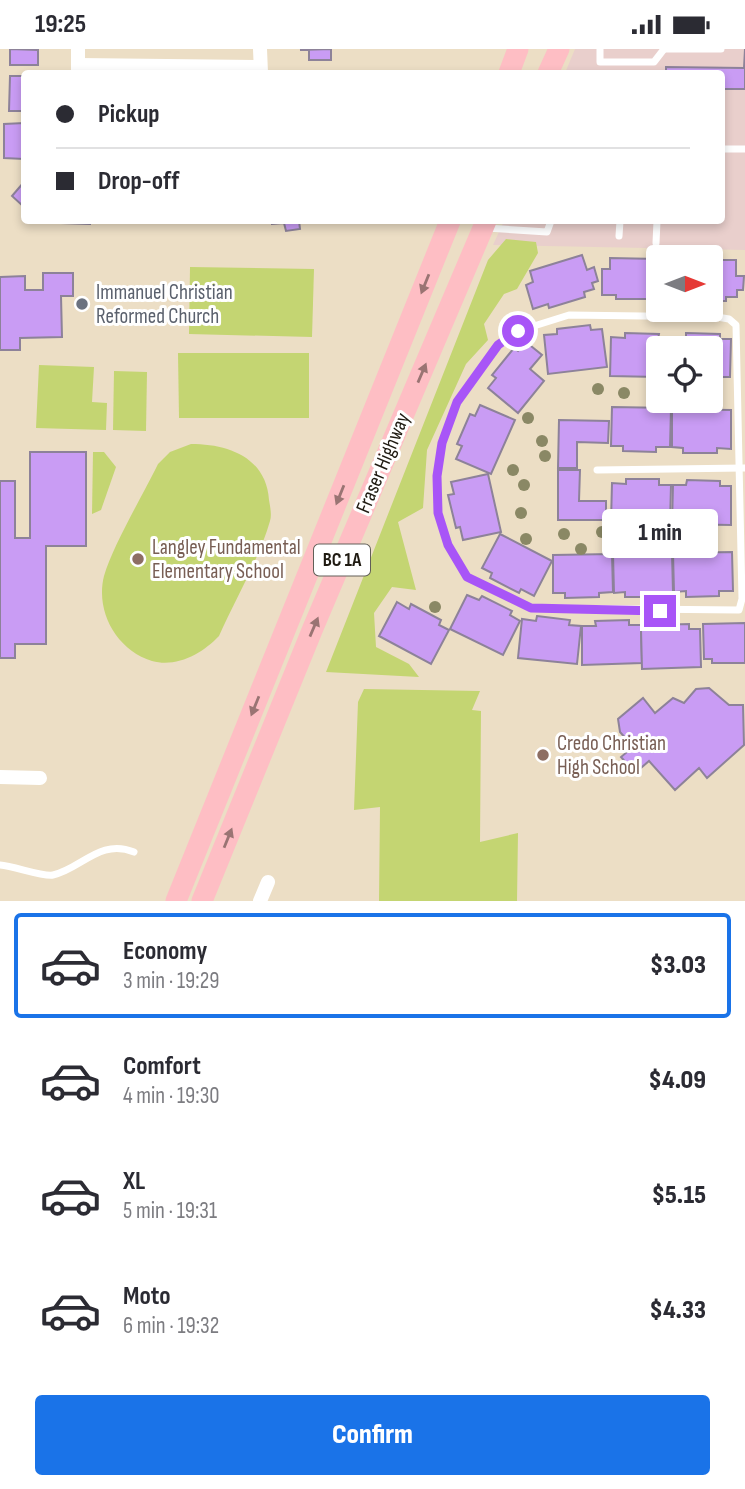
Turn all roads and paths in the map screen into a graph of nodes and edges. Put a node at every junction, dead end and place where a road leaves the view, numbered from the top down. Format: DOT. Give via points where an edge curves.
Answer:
graph roads {
  1 [pos="78,49"];
  2 [pos="260,49"];
  3 [pos="518,49"];
  4 [pos="559,49"];
  5 [pos="600,49"];
  6 [pos="664,49"];
  7 [pos="722,49"];
  8 [pos="78,69"];
  9 [pos="260,70"];
  10 [pos="510,70"];
  11 [pos="549,70"];
  12 [pos="725,149"];
  13 [pos="745,149"];
  14 [pos="449,224"];
  15 [pos="485,224"];
  16 [pos="550,224"];
  17 [pos="620,224"];
  18 [pos="657,224"];
  19 [pos="620,236"];
  20 [pos="656,243"];
  21 [pos="743,468"];
  22 [pos="597,470"];
  23 [pos="0,777"];
  24 [pos="40,778"];
  25 [pos="134,852"];
  26 [pos="0,866"];
  27 [pos="268,882"];
  28 [pos="176,901"];
  29 [pos="202,901"];
  30 [pos="260,901"];
  1 -- 8 [label="street"];
  2 -- 9 [label="street"];
  3 -- 10 [label="main road"];
  4 -- 11 [label="main road"];
  5 -- 6 [label="lane" via="600,62 654,62"];
  6 -- 7 [label="lane"];
  8 -- 9 [label="street"];
  12 -- 13 [label="lane"];
  14 -- 28 [label="main road, Fraser Highway / BC 1A, one-way"];
  15 -- 16 [label="lane" via="547,232"];
  29 -- 15 [label="main road, Fraser Highway / BC 1A, one-way"];
  17 -- 19 [label="lane"];
  18 -- 20 [label="lane"];
  21 -- 21 [label="lane" via="736,325 729,319 569,315 518,331 498,345 457,402 442,443 438,513 448,545 467,577 531,608 727,612 739,610 742,599"];
  21 -- 22 [label="lane"];
  23 -- 24 [label="street"];
  25 -- 26 [label="lane" via="126,848 101,851 52,876"];
  27 -- 30 [label="street"];
}
